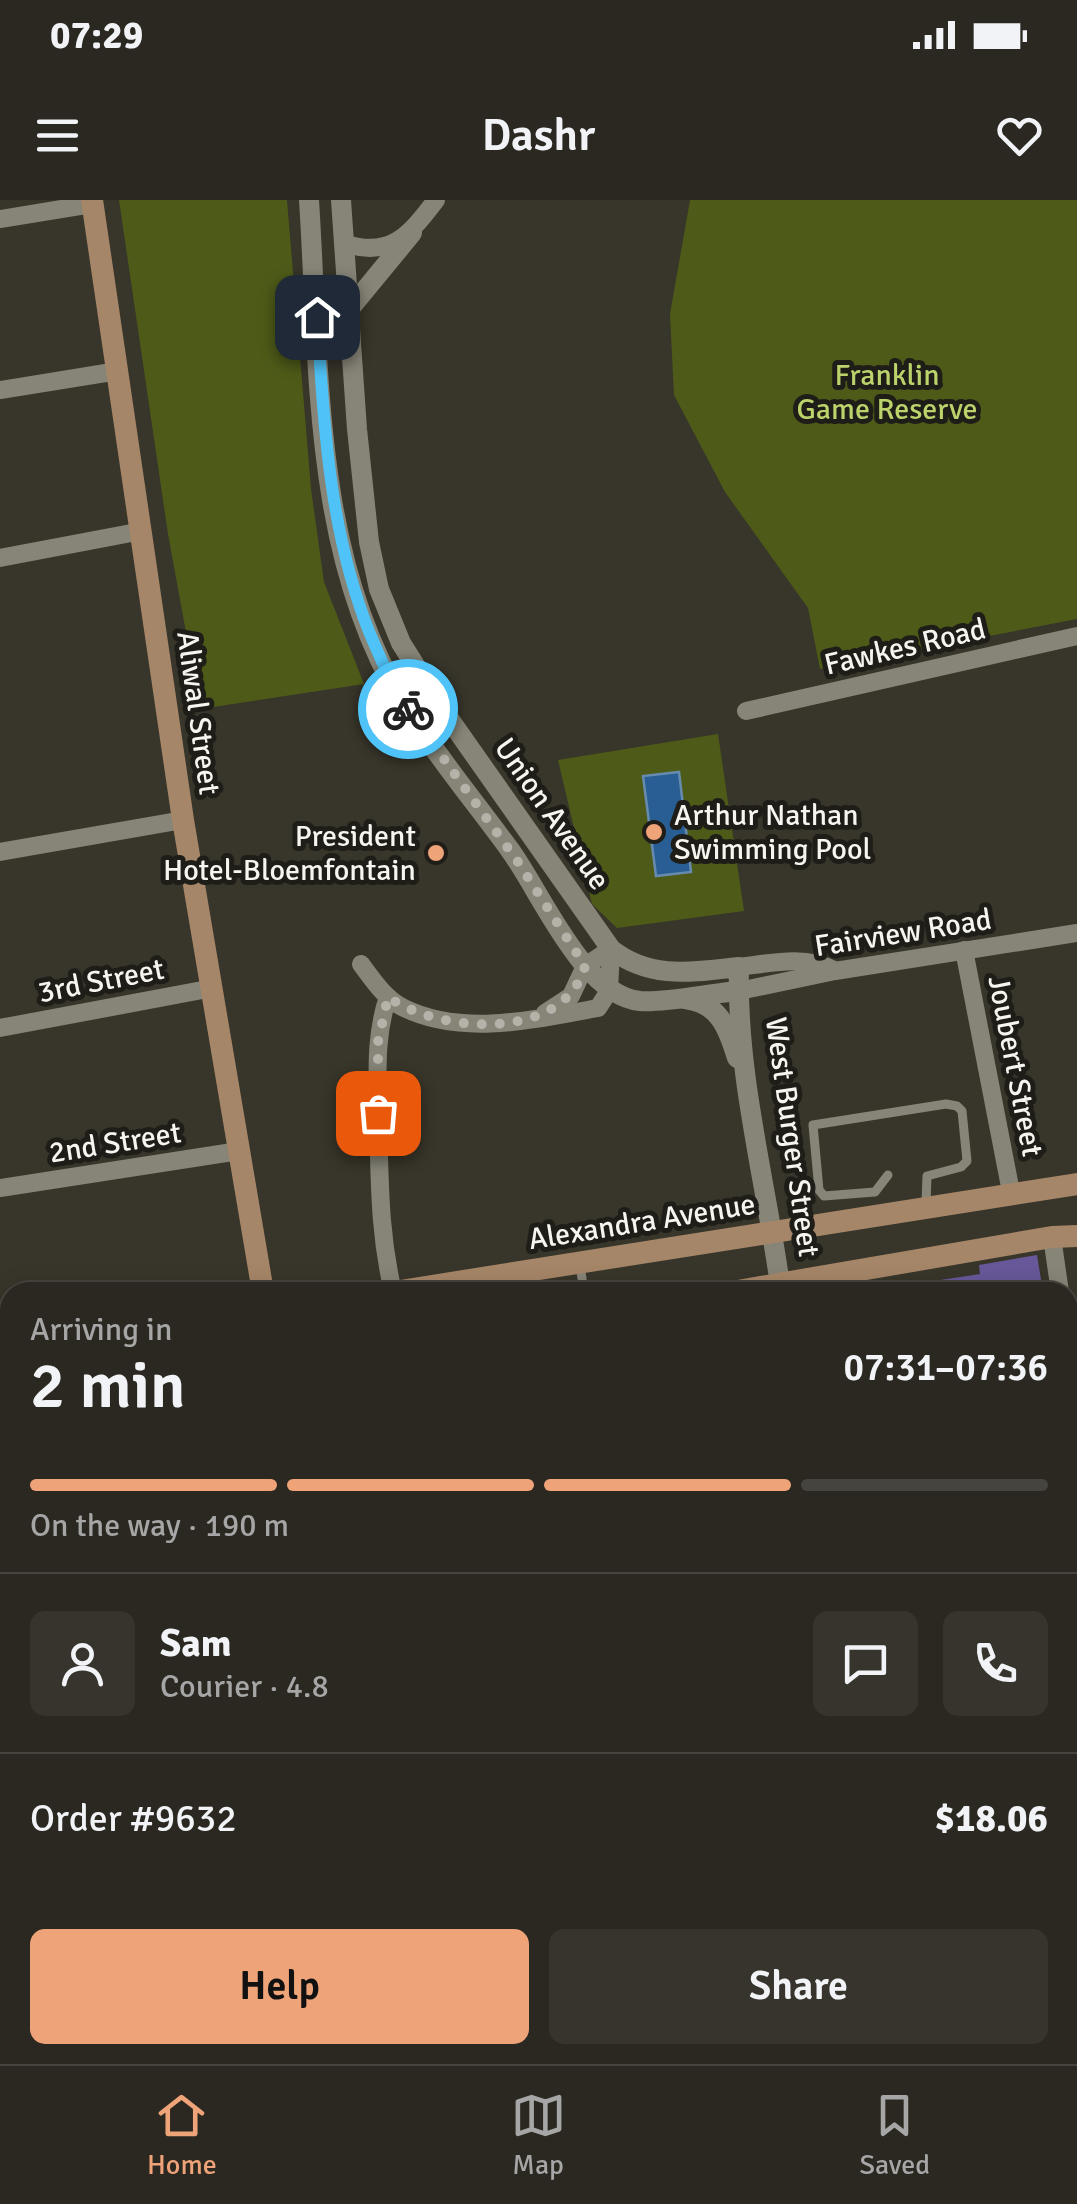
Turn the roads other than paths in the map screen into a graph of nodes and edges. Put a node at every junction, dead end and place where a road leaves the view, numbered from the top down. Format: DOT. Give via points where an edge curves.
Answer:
graph roads {
  1 [pos="309,200"];
  2 [pos="319,200"];
  3 [pos="341,200"];
  4 [pos="436,200"];
  5 [pos="92,202"];
  6 [pos="0,219"];
  7 [pos="412,232"];
  8 [pos="343,243"];
  9 [pos="347,312"];
  10 [pos="118,371"];
  11 [pos="0,390"];
  12 [pos="328,473"];
  13 [pos="142,531"];
  14 [pos="0,558"];
  15 [pos="1077,636"];
  16 [pos="746,711"];
  17 [pos="461,736"];
  18 [pos="439,752"];
  19 [pos="184,820"];
  20 [pos="0,852"];
  21 [pos="1077,932"];
  22 [pos="611,948"];
  23 [pos="964,950"];
  24 [pos="360,964"];
  25 [pos="585,966"];
  26 [pos="740,967"];
  27 [pos="835,971"];
  28 [pos="213,988"];
  29 [pos="609,990"];
  30 [pos="739,990"];
  31 [pos="388,997"];
  32 [pos="674,997"];
  33 [pos="536,1019"];
  34 [pos="0,1028"];
  35 [pos="751,1108"];
  36 [pos="239,1151"];
  37 [pos="888,1176"];
  38 [pos="1077,1184"];
  39 [pos="0,1188"];
  40 [pos="1012,1192"];
  41 [pos="926,1206"];
  42 [pos="772,1231"];
  43 [pos="1077,1236"];
  44 [pos="1052,1237"];
  45 [pos="580,1262"];
  46 [pos="261,1282"];
  47 [pos="392,1282"];
  48 [pos="456,1282"];
  49 [pos="583,1282"];
  50 [pos="779,1282"];
  51 [pos="821,1282"];
  52 [pos="1059,1282"];
  1 -- 12 [label="street, Union Avenue"];
  2 -- 8 [label="street"];
  3 -- 8 [label="street, Union Avenue"];
  4 -- 7 [label="street"];
  5 -- 6 [label="street"];
  5 -- 10 [label="main road, Aliwal Street"];
  7 -- 8 [label="street" via="378,248"];
  7 -- 9 [label="street"];
  8 -- 9 [label="street, Union Avenue"];
  8 -- 12 [label="street" via="326,276 334,426"];
  9 -- 17 [label="street, Union Avenue" via="379,590 401,643"];
  10 -- 11 [label="street"];
  10 -- 13 [label="main road, Aliwal Street"];
  12 -- 18 [label="street, Union Avenue" via="362,614 404,704"];
  13 -- 14 [label="street"];
  13 -- 19 [label="main road, Aliwal Street"];
  15 -- 16 [label="street, Fawkes Road"];
  17 -- 18 [label="street"];
  17 -- 22 [label="street, Union Avenue"];
  18 -- 25 [label="street, Union Avenue"];
  19 -- 20 [label="street"];
  19 -- 28 [label="main road, Aliwal Street"];
  21 -- 23 [label="street, Fairview Road"];
  22 -- 25 [label="street"];
  22 -- 26 [label="street, Union Avenue" via="628,962 660,972"];
  22 -- 29 [label="street"];
  23 -- 27 [label="street, Fairview Road"];
  23 -- 40 [label="street, Joubert Street"];
  24 -- 31 [label="street"];
  25 -- 29 [label="street, Union Avenue"];
  25 -- 33 [label="street" via="571,996"];
  26 -- 27 [label="street, Union Avenue" via="801,961"];
  26 -- 30 [label="street, West Burger Street"];
  27 -- 30 [label="street, Fairview Road"];
  28 -- 34 [label="street, 3rd Street"];
  28 -- 36 [label="main road, Aliwal Street"];
  29 -- 32 [label="street" via="640,1001"];
  29 -- 33 [label="street" via="598,1008"];
  30 -- 32 [label="street"];
  30 -- 35 [label="street, West Burger Street"];
  31 -- 33 [label="street" via="456,1022"];
  31 -- 47 [label="street" via="378,1042 378,1200"];
  32 -- 35 [label="street" via="698,1000 721,1017"];
  35 -- 42 [label="street, West Burger Street"];
  36 -- 39 [label="street, 2nd Street"];
  36 -- 46 [label="main road, Aliwal Street"];
  37 -- 41 [label="lane" via="875,1192 824,1196 813,1125 957,1106 967,1162 927,1176"];
  38 -- 40 [label="main road, Alexandra Avenue"];
  40 -- 41 [label="main road, Alexandra Avenue"];
  41 -- 42 [label="main road, Alexandra Avenue"];
  42 -- 45 [label="main road, Alexandra Avenue"];
  42 -- 50 [label="street, West Burger Street"];
  43 -- 44 [label="main road"];
  44 -- 51 [label="main road"];
  44 -- 52 [label="street"];
  45 -- 48 [label="main road, Alexandra Avenue"];
  45 -- 49 [label="lane"];
}
